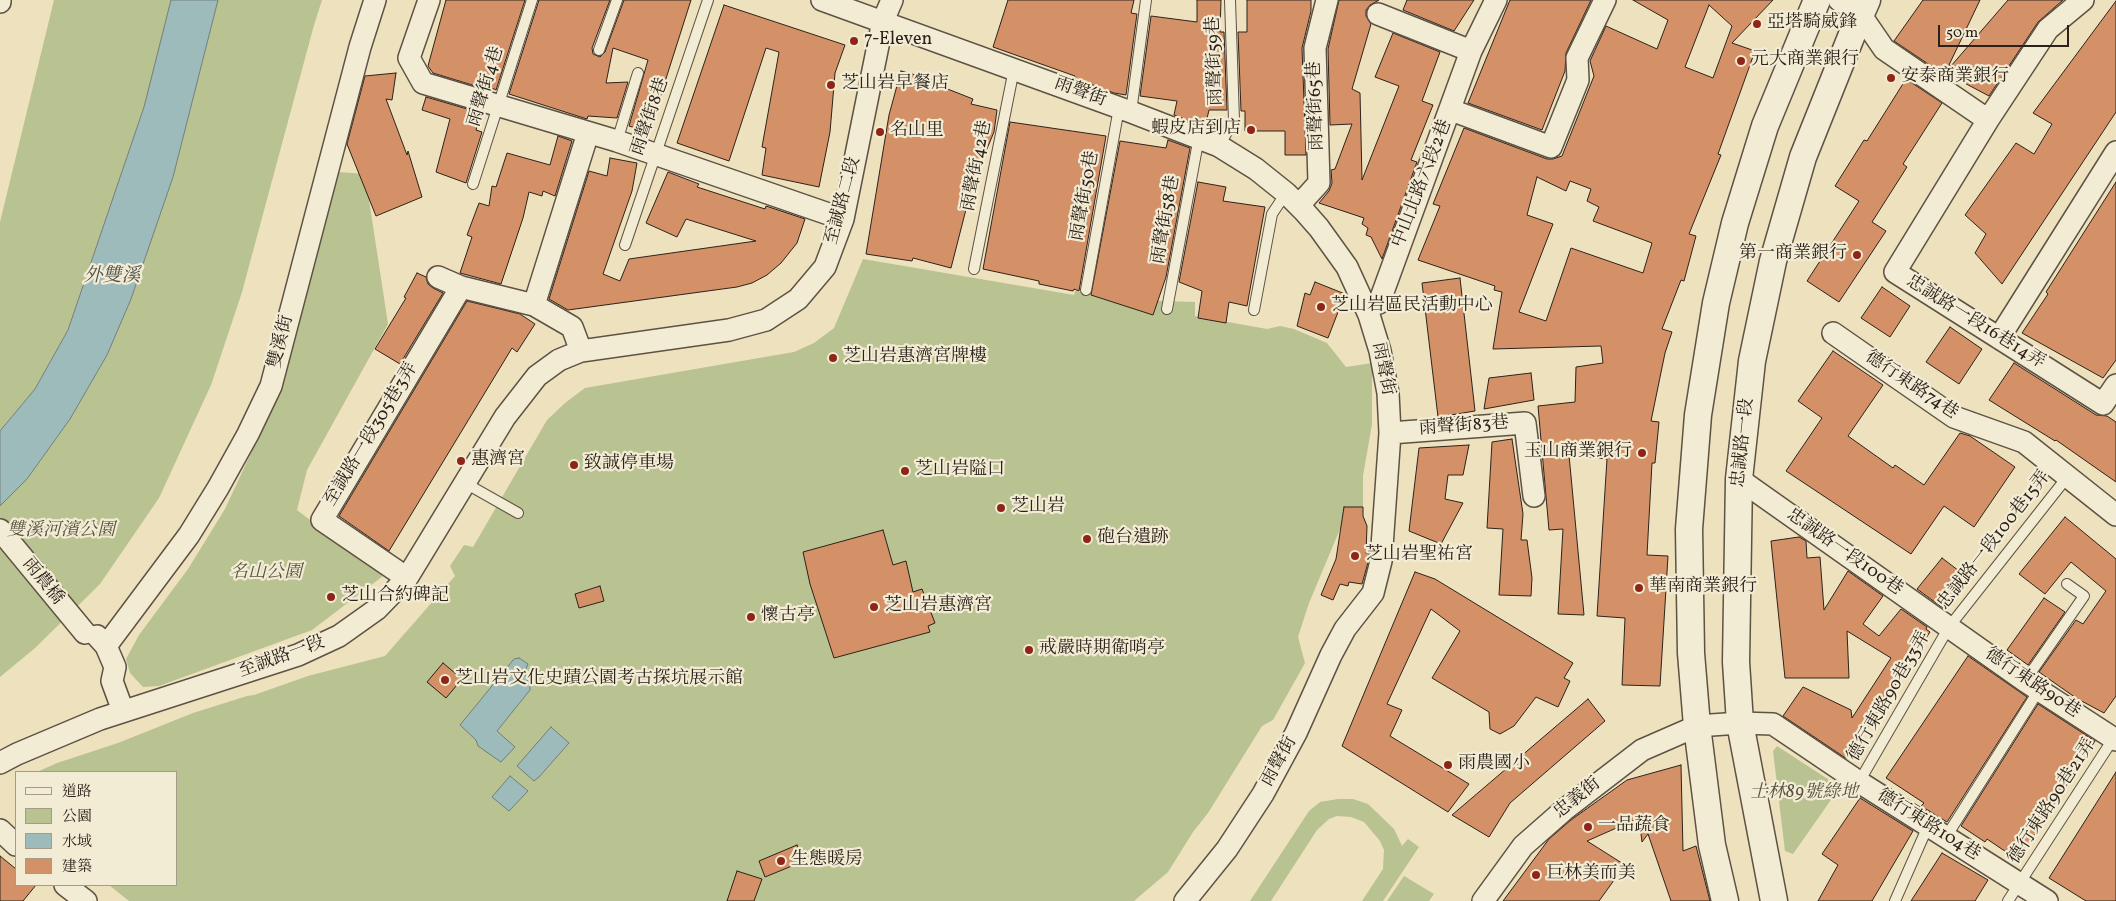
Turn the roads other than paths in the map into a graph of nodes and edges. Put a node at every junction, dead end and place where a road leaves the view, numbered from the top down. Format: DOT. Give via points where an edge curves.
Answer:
graph roads {
  1 [pos="375,0"];
  2 [pos="429,0"];
  3 [pos="532,0"];
  4 [pos="617,0"];
  5 [pos="708,0"];
  6 [pos="822,0"];
  7 [pos="892,0"];
  8 [pos="1146,0"];
  9 [pos="1230,0"];
  10 [pos="1327,0"];
  11 [pos="1496,0"];
  12 [pos="1605,0"];
  13 [pos="1817,0"];
  14 [pos="2082,0"];
  15 [pos="1855,4"];
  16 [pos="1378,14"];
  17 [pos="883,21"];
  18 [pos="599,50"];
  19 [pos="1471,51"];
  20 [pos="1014,69"];
  21 [pos="638,73"];
  22 [pos="498,104"];
  23 [pos="1125,110"];
  24 [pos="1451,110"];
  25 [pos="1988,120"];
  26 [pos="588,133"];
  27 [pos="1199,137"];
  28 [pos="618,141"];
  29 [pos="1219,146"];
  30 [pos="2116,152"];
  31 [pos="655,154"];
  32 [pos="473,184"];
  33 [pos="1293,199"];
  34 [pos="843,219"];
  35 [pos="625,245"];
  36 [pos="974,269"];
  37 [pos="438,277"];
  38 [pos="461,287"];
  39 [pos="1086,290"];
  40 [pos="534,305"];
  41 [pos="1366,306"];
  42 [pos="1167,309"];
  43 [pos="1254,310"];
  44 [pos="1833,332"];
  45 [pos="1999,338"];
  46 [pos="581,351"];
  47 [pos="537,376"];
  48 [pos="2116,385"];
  49 [pos="1390,432"];
  50 [pos="2068,476"];
  51 [pos="1739,479"];
  52 [pos="466,483"];
  53 [pos="1534,496"];
  54 [pos="518,513"];
  55 [pos="2116,515"];
  56 [pos="0,530"];
  57 [pos="407,578"];
  58 [pos="2067,584"];
  59 [pos="1949,627"];
  60 [pos="85,633"];
  61 [pos="106,646"];
  62 [pos="112,681"];
  63 [pos="2032,686"];
  64 [pos="123,711"];
  65 [pos="1740,723"];
  66 [pos="1697,726"];
  67 [pos="2115,738"];
  68 [pos="0,763"];
  69 [pos="1860,782"];
  70 [pos="0,830"];
  71 [pos="1937,831"];
  72 [pos="15,844"];
  73 [pos="66,886"];
  74 [pos="2014,892"];
  75 [pos="86,901"];
  76 [pos="1185,901"];
  77 [pos="1483,901"];
  78 [pos="1725,901"];
  79 [pos="1774,901"];
  80 [pos="1895,901"];
  81 [pos="2047,901"];
  1 -- 61 [label="street, 雙溪街" via="271,386 248,434 189,535"];
  2 -- 22 [label="street" via="409,58 422,83"];
  3 -- 22 [label="lane, 雨聲街4巷"];
  4 -- 18 [label="lane"];
  5 -- 31 [label="lane, 雨聲街8巷"];
  6 -- 17 [label="street, 雨聲街"];
  7 -- 17 [label="street, 至誠路二段"];
  8 -- 23 [label="lane, 雨聲街50巷"];
  9 -- 29 [label="lane, 雨聲街59巷" via="1234,120"];
  10 -- 33 [label="street, 雨聲街65巷" via="1315,48 1319,183"];
  11 -- 19 [label="street, 中山北路六段2巷"];
  12 -- 24 [label="street" via="1577,58 1578,80 1551,147"];
  13 -- 66 [label="street" via="1765,126 1735,223 1716,303 1698,415 1689,529"];
  14 -- 25 [label="street, 忠誠路一段16巷14弄" via="2048,29"];
  15 -- 25 [label="street" via="1884,49"];
  15 -- 51 [label="street, 忠誠路一段" via="1773,261 1752,360"];
  16 -- 19 [label="street"];
  17 -- 20 [label="street, 雨聲街"];
  17 -- 34 [label="street, 至誠路二段"];
  19 -- 24 [label="street, 中山北路六段2巷"];
  20 -- 23 [label="street, 雨聲街"];
  20 -- 36 [label="lane, 雨聲街42巷"];
  21 -- 28 [label="lane"];
  22 -- 26 [label="street"];
  22 -- 32 [label="lane, 雨聲街4巷"];
  23 -- 27 [label="street, 雨聲街"];
  23 -- 39 [label="lane, 雨聲街50巷"];
  24 -- 41 [label="street, 中山北路六段2巷" via="1379,303"];
  25 -- 45 [label="street, 忠誠路一段16巷14弄" via="1896,272"];
  26 -- 28 [label="street"];
  26 -- 40 [label="street"];
  27 -- 29 [label="street, 雨聲街"];
  27 -- 42 [label="lane, 雨聲街58巷"];
  28 -- 31 [label="street"];
  29 -- 33 [label="street, 雨聲街" via="1256,169"];
  30 -- 45 [label="street"];
  31 -- 34 [label="street"];
  31 -- 35 [label="lane, 雨聲街8巷"];
  33 -- 41 [label="street, 雨聲街" via="1319,228 1347,268"];
  33 -- 43 [label="lane" via="1272,214"];
  34 -- 46 [label="street, 至誠路二段" via="825,267 798,299 766,320 729,330"];
  37 -- 38 [label="street"];
  38 -- 40 [label="street"];
  38 -- 57 [label="street, 至誠路一段305巷3弄" via="322,520"];
  40 -- 46 [label="street" via="572,328"];
  41 -- 49 [label="street, 雨聲街" via="1380,350 1388,393"];
  44 -- 50 [label="street, 德行東路74巷" via="1954,417 2024,442"];
  45 -- 48 [label="street, 忠誠路一段16巷14弄" via="2103,404"];
  46 -- 47 [label="street, 至誠路二段" via="559,360"];
  47 -- 52 [label="street, 至誠路一段" via="505,417"];
  49 -- 53 [label="street, 雨聲街83巷" via="1526,423"];
  49 -- 76 [label="street, 雨聲街" via="1381,561 1373,593 1345,629 1263,794 1227,849"];
  50 -- 55 [label="street, 德行東路74巷"];
  50 -- 59 [label="lane, 忠誠路一段100巷15弄"];
  51 -- 59 [label="street, 忠誠路一段100巷"];
  51 -- 65 [label="street, 忠誠路一段" via="1736,662"];
  52 -- 54 [label="lane"];
  52 -- 57 [label="street, 至誠路一段"];
  56 -- 60 [label="street, 雨農橋"];
  57 -- 64 [label="street, 至誠路一段" via="377,610 331,640 298,655"];
  58 -- 63 [label="lane" via="2084,596"];
  59 -- 63 [label="street, 德行東路90巷"];
  59 -- 69 [label="lane, 德行東路90巷33弄"];
  60 -- 61 [label="street" via="96,636"];
  60 -- 62 [label="street" via="86,644"];
  61 -- 62 [label="street" via="115,667"];
  62 -- 64 [label="street"];
  63 -- 67 [label="street, 德行東路90巷"];
  63 -- 71 [label="lane"];
  64 -- 68 [label="street, 至誠路一段"];
  65 -- 66 [label="street, 德行東路104巷"];
  65 -- 69 [label="street, 德行東路104巷" via="1773,724"];
  65 -- 79 [label="street, 忠誠路一段"];
  66 -- 77 [label="street, 忠義街" via="1642,750 1564,810 1523,846"];
  66 -- 78 [label="street" via="1712,845"];
  67 -- 74 [label="lane, 德行東路90巷21弄"];
  69 -- 71 [label="street, 德行東路104巷"];
  70 -- 72 [label="street"];
  71 -- 74 [label="street, 德行東路104巷"];
  71 -- 80 [label="lane"];
  73 -- 75 [label="street"];
  74 -- 81 [label="street, 德行東路104巷"];
}
